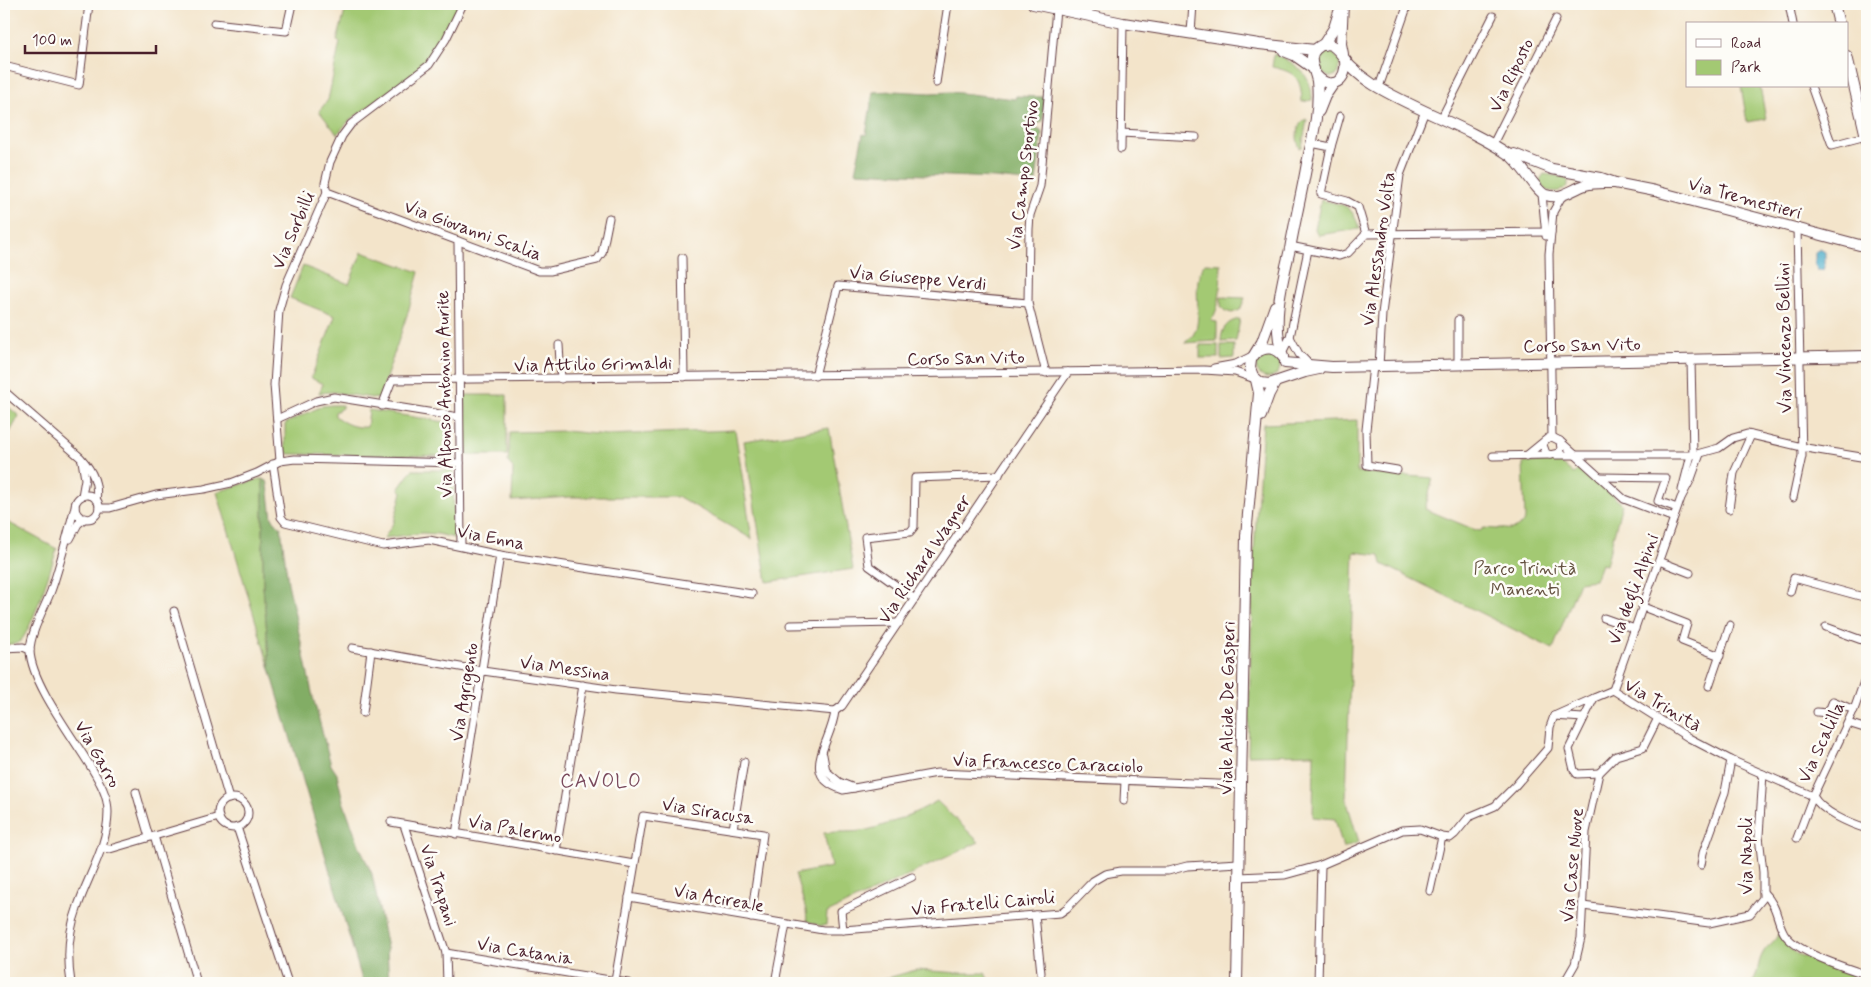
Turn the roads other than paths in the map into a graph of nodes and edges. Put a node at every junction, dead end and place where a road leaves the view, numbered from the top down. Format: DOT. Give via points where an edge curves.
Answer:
graph roads {
  1 [pos="89,4"];
  2 [pos="292,4"];
  3 [pos="463,4"];
  4 [pos="948,4"];
  5 [pos="1033,4"];
  6 [pos="1193,4"];
  7 [pos="1342,4"];
  8 [pos="1408,4"];
  9 [pos="1789,4"];
  10 [pos="1834,4"];
  11 [pos="1056,9"];
  12 [pos="1493,16"];
  13 [pos="1556,19"];
  14 [pos="1793,22"];
  15 [pos="1838,22"];
  16 [pos="214,23"];
  17 [pos="1123,23"];
  18 [pos="1191,33"];
  19 [pos="1259,44"];
  20 [pos="1319,47"];
  21 [pos="1344,58"];
  22 [pos="1848,60"];
  23 [pos="4,66"];
  24 [pos="1314,72"];
  25 [pos="1337,82"];
  26 [pos="936,83"];
  27 [pos="1376,86"];
  28 [pos="1811,88"];
  29 [pos="1426,111"];
  30 [pos="1340,116"];
  31 [pos="1442,119"];
  32 [pos="1316,121"];
  33 [pos="1121,133"];
  34 [pos="1196,137"];
  35 [pos="1867,138"];
  36 [pos="1311,142"];
  37 [pos="1496,146"];
  38 [pos="1331,147"];
  39 [pos="1121,149"];
  40 [pos="1557,170"];
  41 [pos="1615,182"];
  42 [pos="1540,191"];
  43 [pos="327,192"];
  44 [pos="1566,194"];
  45 [pos="609,218"];
  46 [pos="1797,228"];
  47 [pos="1548,232"];
  48 [pos="1369,234"];
  49 [pos="1394,234"];
  50 [pos="458,241"];
  51 [pos="1290,246"];
  52 [pos="1867,247"];
  53 [pos="1308,250"];
  54 [pos="682,258"];
  55 [pos="1281,289"];
  56 [pos="1028,303"];
  57 [pos="1458,320"];
  58 [pos="1290,337"];
  59 [pos="559,345"];
  60 [pos="1255,354"];
  61 [pos="1867,356"];
  62 [pos="1283,357"];
  63 [pos="1799,358"];
  64 [pos="1691,360"];
  65 [pos="1550,362"];
  66 [pos="1458,363"];
  67 [pos="1310,365"];
  68 [pos="1376,366"];
  69 [pos="1332,367"];
  70 [pos="1204,370"];
  71 [pos="1068,372"];
  72 [pos="1046,373"];
  73 [pos="815,376"];
  74 [pos="684,377"];
  75 [pos="727,377"];
  76 [pos="560,379"];
  77 [pos="1255,380"];
  78 [pos="460,381"];
  79 [pos="1277,382"];
  80 [pos="4,391"];
  81 [pos="382,406"];
  82 [pos="459,417"];
  83 [pos="277,419"];
  84 [pos="1256,434"];
  85 [pos="1751,435"];
  86 [pos="1552,437"];
  87 [pos="1544,441"];
  88 [pos="1560,441"];
  89 [pos="1802,447"];
  90 [pos="1695,454"];
  91 [pos="1552,455"];
  92 [pos="1493,456"];
  93 [pos="1526,456"];
  94 [pos="1578,456"];
  95 [pos="81,458"];
  96 [pos="1867,458"];
  97 [pos="276,462"];
  98 [pos="460,463"];
  99 [pos="1397,470"];
  100 [pos="1000,475"];
  101 [pos="1600,476"];
  102 [pos="82,496"];
  103 [pos="1793,498"];
  104 [pos="96,500"];
  105 [pos="1658,501"];
  106 [pos="75,507"];
  107 [pos="99,508"];
  108 [pos="1678,508"];
  109 [pos="1729,509"];
  110 [pos="1655,511"];
  111 [pos="85,518"];
  112 [pos="1674,518"];
  113 [pos="461,546"];
  114 [pos="62,555"];
  115 [pos="500,555"];
  116 [pos="1659,561"];
  117 [pos="1690,573"];
  118 [pos="1790,592"];
  119 [pos="752,594"];
  120 [pos="1867,598"];
  121 [pos="915,599"];
  122 [pos="1643,606"];
  123 [pos="174,611"];
  124 [pos="1604,618"];
  125 [pos="899,623"];
  126 [pos="790,625"];
  127 [pos="1730,625"];
  128 [pos="1826,627"];
  129 [pos="1635,629"];
  130 [pos="1867,642"];
  131 [pos="4,648"];
  132 [pos="352,648"];
  133 [pos="30,650"];
  134 [pos="372,651"];
  135 [pos="1720,656"];
  136 [pos="482,671"];
  137 [pos="1867,673"];
  138 [pos="583,685"];
  139 [pos="1709,686"];
  140 [pos="1613,690"];
  141 [pos="1594,698"];
  142 [pos="1854,710"];
  143 [pos="835,711"];
  144 [pos="1817,712"];
  145 [pos="362,713"];
  146 [pos="1554,716"];
  147 [pos="1583,718"];
  148 [pos="1658,718"];
  149 [pos="1848,723"];
  150 [pos="1867,728"];
  151 [pos="1731,760"];
  152 [pos="744,762"];
  153 [pos="1599,772"];
  154 [pos="1763,774"];
  155 [pos="1125,781"];
  156 [pos="1242,785"];
  157 [pos="136,792"];
  158 [pos="1813,796"];
  159 [pos="229,798"];
  160 [pos="1124,801"];
  161 [pos="219,817"];
  162 [pos="391,822"];
  163 [pos="404,825"];
  164 [pos="237,827"];
  165 [pos="733,829"];
  166 [pos="1867,829"];
  167 [pos="456,834"];
  168 [pos="152,836"];
  169 [pos="1442,837"];
  170 [pos="1797,838"];
  171 [pos="102,848"];
  172 [pos="556,851"];
  173 [pos="1239,863"];
  174 [pos="634,864"];
  175 [pos="1701,864"];
  176 [pos="1321,865"];
  177 [pos="912,877"];
  178 [pos="1239,877"];
  179 [pos="1430,890"];
  180 [pos="1763,892"];
  181 [pos="629,897"];
  182 [pos="1583,906"];
  183 [pos="1035,915"];
  184 [pos="751,918"];
  185 [pos="786,924"];
  186 [pos="805,927"];
  187 [pos="843,930"];
  188 [pos="446,953"];
  189 [pos="1041,973"];
  190 [pos="1867,975"];
  191 [pos="615,981"];
  192 [pos="69,983"];
  193 [pos="197,983"];
  194 [pos="288,983"];
  195 [pos="447,983"];
  196 [pos="628,983"];
  197 [pos="775,983"];
  198 [pos="1237,983"];
  199 [pos="1318,983"];
  200 [pos="1564,983"];
  1 -- 23 [label="street" via="79,85"];
  2 -- 16 [label="street" via="286,31"];
  3 -- 43 [label="street, Via Sorbilli" via="429,65 351,124 342,136 328,169"];
  4 -- 26 [label="street"];
  5 -- 11 [label="main road"];
  6 -- 18 [label="street"];
  7 -- 20 [label="main road" via="1334,28"];
  7 -- 21 [label="main road"];
  8 -- 27 [label="street"];
  9 -- 14 [label="street"];
  10 -- 15 [label="main road"];
  11 -- 17 [label="main road"];
  11 -- 56 [label="street, Via Campo Sportivo" via="1040,186 1030,215"];
  12 -- 31 [label="street"];
  13 -- 37 [label="street, Via Riposto"];
  17 -- 18 [label="main road"];
  17 -- 33 [label="street"];
  18 -- 19 [label="main road"];
  19 -- 20 [label="main road"];
  19 -- 24 [label="main road" via="1294,55"];
  20 -- 21 [label="main road" via="1333,46"];
  20 -- 24 [label="main road" via="1312,58"];
  21 -- 25 [label="main road" via="1346,68"];
  21 -- 27 [label="main road"];
  22 -- 35 [label="main road"];
  24 -- 25 [label="main road" via="1325,82"];
  24 -- 32 [label="main road"];
  25 -- 27 [label="main road" via="1357,80"];
  25 -- 32 [label="main road" via="1325,96"];
  27 -- 29 [label="main road"];
  28 -- 35 [label="street" via="1832,145"];
  29 -- 31 [label="main road"];
  29 -- 49 [label="street, Via Alessandro Volta" via="1400,175"];
  30 -- 38 [label="street"];
  31 -- 37 [label="main road"];
  32 -- 36 [label="main road"];
  33 -- 34 [label="street"];
  33 -- 39 [label="street"];
  36 -- 38 [label="street"];
  36 -- 51 [label="main road"];
  37 -- 40 [label="main road, Via Tremestieri"];
  37 -- 42 [label="main road" via="1520,163"];
  38 -- 48 [label="street" via="1321,194 1358,207"];
  40 -- 41 [label="main road, Via Tremestieri"];
  40 -- 42 [label="main road" via="1541,173 1537,182"];
  40 -- 44 [label="main road" via="1574,179 1573,188"];
  41 -- 44 [label="main road" via="1594,183"];
  41 -- 46 [label="main road, Via Tremestieri"];
  42 -- 44 [label="main road"];
  42 -- 47 [label="street"];
  43 -- 50 [label="street, Via Giovanni Scalia"];
  43 -- 83 [label="street, Via Sorbilli" via="286,285 279,310 274,385"];
  44 -- 47 [label="street" via="1553,212"];
  45 -- 50 [label="street, Via Giovanni Scalia" via="602,254 597,260 550,272 530,269"];
  46 -- 52 [label="main road, Via Tremestieri"];
  46 -- 63 [label="street, Via Vincenzo Bellini"];
  47 -- 49 [label="street"];
  47 -- 65 [label="street"];
  48 -- 49 [label="street"];
  48 -- 53 [label="street" via="1348,253 1339,256"];
  49 -- 68 [label="street, Via Alessandro Volta"];
  50 -- 78 [label="street, Via Alfonso Antonino Aurite"];
  51 -- 53 [label="street"];
  51 -- 55 [label="main road"];
  53 -- 58 [label="street"];
  54 -- 74 [label="street"];
  55 -- 60 [label="main road"];
  55 -- 62 [label="main road" via="1278,322"];
  56 -- 72 [label="street, Via Campo Sportivo"];
  56 -- 73 [label="street, Via Giuseppe Verdi" via="838,286"];
  57 -- 66 [label="street"];
  58 -- 62 [label="street"];
  58 -- 67 [label="street" via="1299,354"];
  59 -- 76 [label="street"];
  60 -- 62 [label="main road" via="1270,348"];
  60 -- 70 [label="street" via="1236,364"];
  60 -- 77 [label="main road" via="1250,366"];
  61 -- 63 [label="main road, Corso San Vito"];
  62 -- 67 [label="main road"];
  62 -- 79 [label="main road" via="1284,374"];
  63 -- 64 [label="main road, Corso San Vito"];
  63 -- 89 [label="street, Via Vincenzo Bellini"];
  64 -- 65 [label="main road, Corso San Vito"];
  64 -- 90 [label="street, Via degli Alpini"];
  65 -- 66 [label="main road, Corso San Vito"];
  65 -- 86 [label="street"];
  66 -- 68 [label="main road, Corso San Vito"];
  67 -- 69 [label="main road"];
  68 -- 69 [label="main road, Corso San Vito"];
  68 -- 99 [label="street, Via Alessandro Volta" via="1366,430 1367,465"];
  69 -- 79 [label="main road"];
  70 -- 71 [label="street, Corso San Vito"];
  70 -- 77 [label="street" via="1235,372"];
  71 -- 72 [label="street, Corso San Vito"];
  71 -- 100 [label="street, Via Richard Wagner"];
  72 -- 73 [label="street, Corso San Vito"];
  73 -- 75 [label="street, Corso San Vito"];
  74 -- 75 [label="street, Via Attilio Grimaldi"];
  74 -- 76 [label="street, Via Attilio Grimaldi"];
  76 -- 78 [label="street, Via Attilio Grimaldi"];
  77 -- 79 [label="main road" via="1264,384"];
  77 -- 84 [label="main road" via="1260,393"];
  78 -- 81 [label="street, Via Attilio Grimaldi" via="392,380"];
  78 -- 82 [label="street, Via Alfonso Antonino Aurite"];
  79 -- 84 [label="main road" via="1269,394"];
  80 -- 95 [label="street"];
  81 -- 82 [label="street"];
  81 -- 83 [label="street" via="334,397"];
  82 -- 98 [label="street, Via Alfonso Antonino Aurite"];
  83 -- 97 [label="street, Via Sorbilli"];
  84 -- 156 [label="main road, Viale Alcide De Gasperi" via="1246,536"];
  85 -- 89 [label="street"];
  85 -- 90 [label="street" via="1740,435 1719,448"];
  85 -- 109 [label="street" via="1734,473"];
  86 -- 87 [label="street"];
  86 -- 88 [label="street"];
  87 -- 91 [label="street" via="1544,450"];
  87 -- 93 [label="street"];
  88 -- 91 [label="street" via="1561,449"];
  88 -- 94 [label="street"];
  89 -- 96 [label="street"];
  89 -- 103 [label="street, Via Vincenzo Bellini"];
  90 -- 94 [label="street"];
  90 -- 108 [label="street, Via degli Alpini"];
  91 -- 93 [label="street"];
  91 -- 94 [label="street"];
  92 -- 93 [label="street"];
  94 -- 101 [label="street"];
  95 -- 102 [label="street" via="85,479"];
  95 -- 104 [label="street" via="95,480"];
  97 -- 98 [label="street" via="295,459"];
  97 -- 107 [label="street" via="231,483 156,494 110,508"];
  97 -- 113 [label="street, Via Enna" via="281,517 286,522 383,546 429,540"];
  98 -- 113 [label="street, Via Alfonso Antonino Aurite"];
  100 -- 121 [label="street, Via Richard Wagner"];
  100 -- 121 [label="street" via="915,478 914,527 910,532 864,537 869,566"];
  101 -- 105 [label="street" via="1666,478"];
  101 -- 110 [label="street" via="1624,499"];
  102 -- 104 [label="street" via="90,495"];
  102 -- 106 [label="street"];
  104 -- 107 [label="street"];
  105 -- 108 [label="street"];
  105 -- 110 [label="street"];
  106 -- 111 [label="street"];
  106 -- 114 [label="street"];
  107 -- 111 [label="street" via="92,517"];
  108 -- 112 [label="street, Via degli Alpini"];
  110 -- 112 [label="street"];
  111 -- 114 [label="street" via="74,529"];
  112 -- 116 [label="street, Via degli Alpini"];
  113 -- 115 [label="street, Via Enna"];
  114 -- 133 [label="street"];
  115 -- 119 [label="street, Via Enna"];
  115 -- 136 [label="street, Via Agrigento"];
  116 -- 117 [label="street"];
  116 -- 122 [label="street, Via degli Alpini"];
  118 -- 120 [label="street" via="1794,578"];
  121 -- 125 [label="street, Via Richard Wagner"];
  122 -- 129 [label="street, Via degli Alpini"];
  122 -- 135 [label="street" via="1687,624 1682,640"];
  123 -- 159 [label="street"];
  124 -- 129 [label="street"];
  125 -- 126 [label="street"];
  125 -- 143 [label="street, Via Richard Wagner" via="842,706"];
  127 -- 135 [label="street"];
  128 -- 130 [label="street"];
  129 -- 140 [label="street, Via degli Alpini"];
  131 -- 133 [label="street"];
  132 -- 134 [label="street, Via Messina"];
  133 -- 171 [label="street, Via Garro" via="32,664 44,692 104,790 108,810"];
  134 -- 136 [label="street, Via Messina"];
  134 -- 145 [label="street"];
  135 -- 139 [label="street"];
  136 -- 138 [label="street, Via Messina"];
  136 -- 167 [label="street, Via Agrigento"];
  137 -- 142 [label="street, Via Scalilla"];
  138 -- 143 [label="street, Via Messina"];
  138 -- 172 [label="street"];
  140 -- 141 [label="street, Via Trinità"];
  140 -- 148 [label="street, Via Trinità"];
  141 -- 146 [label="street, Via Trinità"];
  141 -- 147 [label="street"];
  142 -- 144 [label="street" via="1833,701 1828,712"];
  142 -- 149 [label="street, Via Scalilla"];
  143 -- 155 [label="street, Via Francesco Caracciolo" via="833,726 819,762 822,778 843,790 937,773"];
  146 -- 147 [label="street"];
  146 -- 169 [label="street" via="1548,748 1515,786 1495,806 1469,817 1450,838"];
  147 -- 153 [label="street" via="1570,750 1574,770 1577,774"];
  148 -- 151 [label="street, Via Trinità"];
  148 -- 153 [label="street" via="1643,748 1616,756"];
  149 -- 150 [label="street"];
  149 -- 158 [label="street, Via Scalilla"];
  151 -- 154 [label="street, Via Trinità"];
  151 -- 175 [label="street" via="1725,792"];
  152 -- 165 [label="street"];
  153 -- 182 [label="street, Via Case Nuove" via="1586,832"];
  154 -- 158 [label="street, Via Trinità"];
  154 -- 180 [label="street, Via Napoli" via="1759,836"];
  155 -- 156 [label="street, Via Francesco Caracciolo"];
  155 -- 160 [label="street"];
  156 -- 173 [label="main road, Viale Alcide De Gasperi"];
  157 -- 168 [label="street"];
  158 -- 166 [label="street" via="1826,811"];
  158 -- 170 [label="street, Via Scalilla"];
  159 -- 161 [label="street" via="220,806"];
  159 -- 164 [label="street" via="239,799 248,809 247,819"];
  161 -- 164 [label="street" via="226,826"];
  161 -- 168 [label="street"];
  162 -- 163 [label="street, Via Palermo"];
  163 -- 167 [label="street, Via Palermo"];
  163 -- 188 [label="street, Via Trapani"];
  164 -- 194 [label="street"];
  165 -- 174 [label="street, Via Siracusa" via="642,816"];
  165 -- 184 [label="street, Via Siracusa" via="763,834"];
  167 -- 172 [label="street, Via Palermo"];
  168 -- 171 [label="street" via="110,849"];
  168 -- 193 [label="street"];
  169 -- 176 [label="street" via="1420,829 1402,830"];
  169 -- 179 [label="street"];
  171 -- 192 [label="street, Via Garro" via="73,923 68,954"];
  172 -- 174 [label="street, Via Palermo"];
  173 -- 178 [label="main road, Viale Alcide De Gasperi"];
  173 -- 183 [label="street, Via Fratelli Cairoli" via="1106,874 1093,881 1060,913"];
  174 -- 181 [label="street, Via Siracusa"];
  176 -- 178 [label="street" via="1285,875"];
  176 -- 199 [label="street"];
  177 -- 187 [label="street" via="841,911"];
  178 -- 198 [label="main road, Viale Alcide De Gasperi"];
  180 -- 182 [label="street, Via Napoli" via="1763,898 1750,914 1709,922"];
  180 -- 190 [label="street" via="1773,902 1784,933 1797,946"];
  181 -- 184 [label="street, Via Acireale"];
  181 -- 191 [label="street, Via Siracusa"];
  182 -- 200 [label="street, Via Case Nuove" via="1579,950"];
  183 -- 187 [label="street, Via Fratelli Cairoli"];
  183 -- 189 [label="street"];
  184 -- 185 [label="street, Via Acireale"];
  185 -- 186 [label="street, Via Acireale"];
  185 -- 197 [label="street"];
  186 -- 187 [label="street, Via Fratelli Cairoli"];
  188 -- 191 [label="street, Via Catania"];
  188 -- 195 [label="street, Via Trapani"];
  191 -- 196 [label="street, Via Catania"];
}
